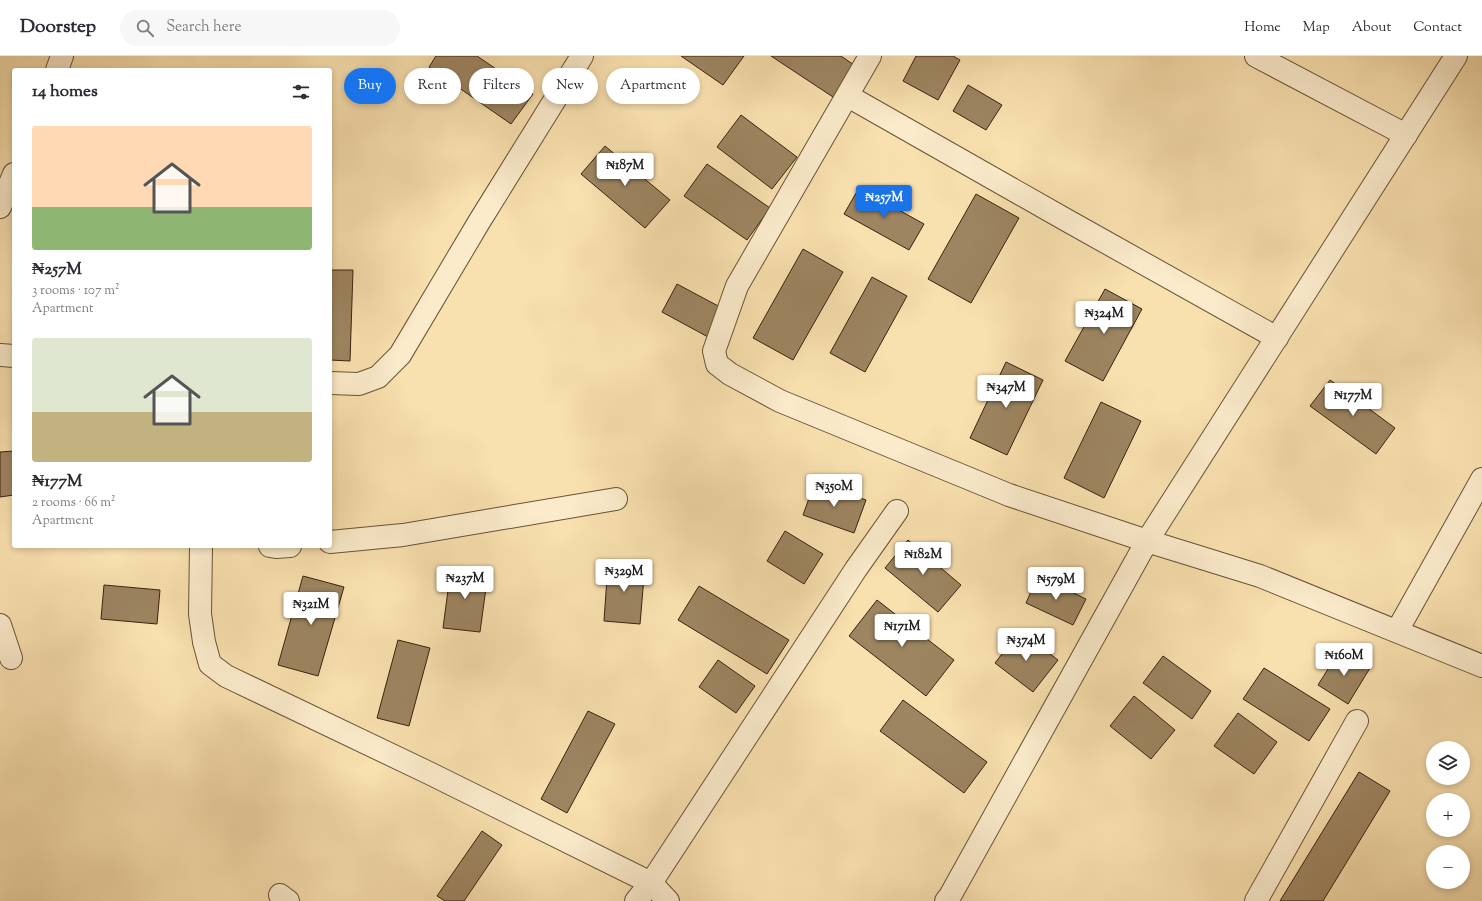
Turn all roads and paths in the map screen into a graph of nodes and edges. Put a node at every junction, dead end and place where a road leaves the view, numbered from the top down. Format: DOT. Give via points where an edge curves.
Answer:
graph roads {
  1 [pos="62,56"];
  2 [pos="582,56"];
  3 [pos="870,56"];
  4 [pos="1256,56"];
  5 [pos="1456,56"];
  6 [pos="58,68"];
  7 [pos="848,96"];
  8 [pos="1406,135"];
  9 [pos="12,179"];
  10 [pos="0,207"];
  11 [pos="1277,338"];
  12 [pos="0,354"];
  13 [pos="12,356"];
  14 [pos="332,383"];
  15 [pos="1482,479"];
  16 [pos="616,498"];
  17 [pos="897,511"];
  18 [pos="1147,541"];
  19 [pos="332,542"];
  20 [pos="201,548"];
  21 [pos="0,625"];
  22 [pos="1397,631"];
  23 [pos="11,658"];
  24 [pos="1482,666"];
  25 [pos="1357,721"];
  26 [pos="651,883"];
  27 [pos="951,899"];
  28 [pos="636,901"];
  29 [pos="668,901"];
  30 [pos="1256,901"];
  1 -- 6 [label="street"];
  2 -- 14 [label="street" via="400,355 378,377 358,384"];
  3 -- 7 [label="street"];
  4 -- 8 [label="street"];
  5 -- 8 [label="street"];
  7 -- 11 [label="street"];
  7 -- 18 [label="street" via="737,286 714,351 717,364 730,374 780,401 1009,495"];
  8 -- 11 [label="street"];
  9 -- 10 [label="street"];
  11 -- 18 [label="street"];
  12 -- 13 [label="street"];
  15 -- 22 [label="street"];
  16 -- 19 [label="street" via="403,535"];
  17 -- 26 [label="street" via="856,569"];
  18 -- 22 [label="street" via="1260,576"];
  18 -- 27 [label="street"];
  20 -- 26 [label="street" via="200,614 204,642 210,664 226,676"];
  21 -- 23 [label="street"];
  22 -- 24 [label="street"];
  25 -- 30 [label="street"];
  26 -- 28 [label="street"];
  26 -- 29 [label="street"];
}
